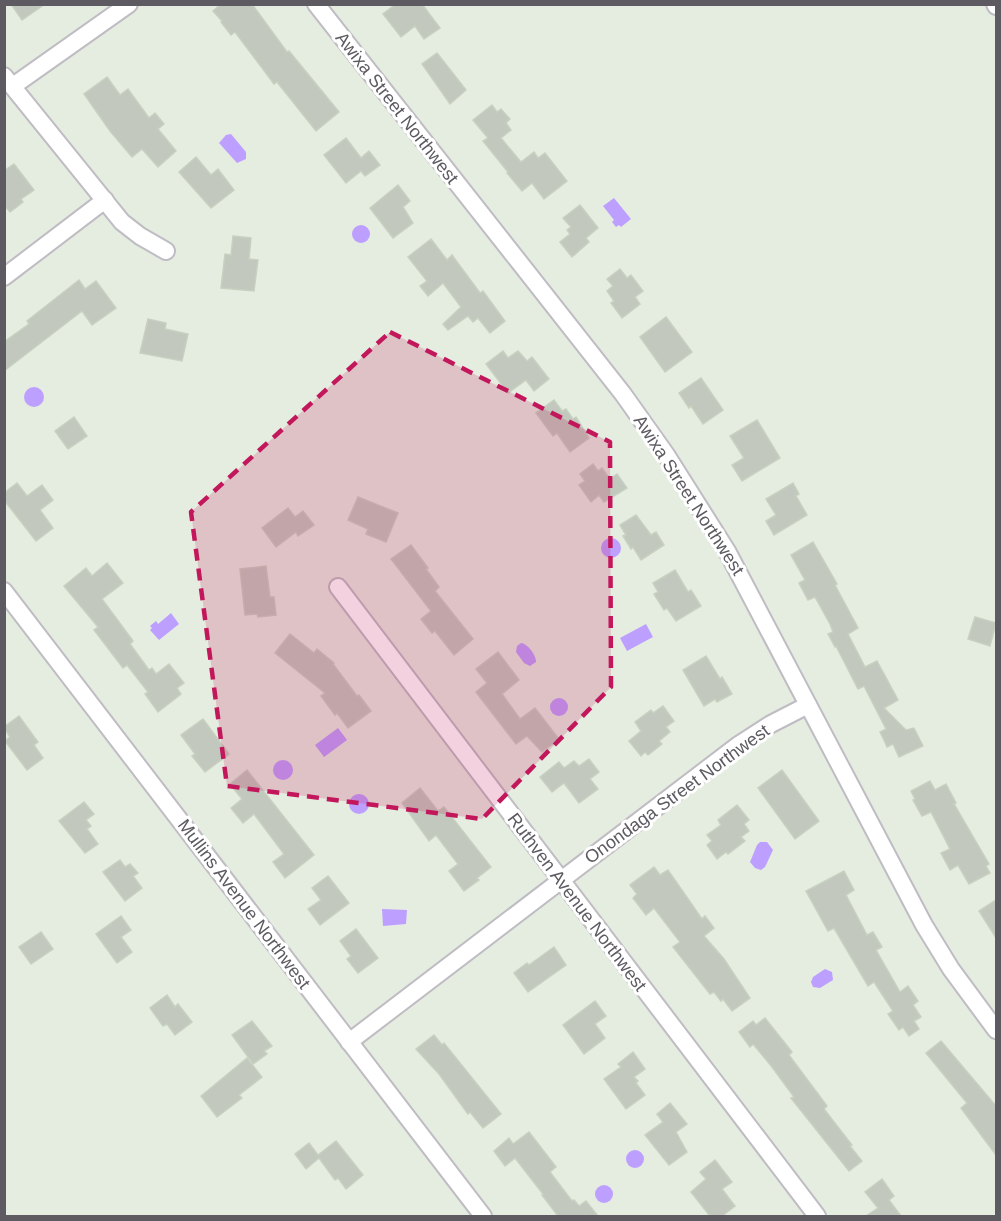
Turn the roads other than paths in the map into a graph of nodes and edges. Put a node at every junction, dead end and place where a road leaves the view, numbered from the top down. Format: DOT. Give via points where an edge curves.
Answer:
graph roads {
  1 [pos="129,4"];
  2 [pos="316,4"];
  3 [pos="9,81"];
  4 [pos="105,200"];
  5 [pos="166,250"];
  6 [pos="4,277"];
  7 [pos="338,587"];
  8 [pos="4,591"];
  9 [pos="808,705"];
  10 [pos="560,879"];
  11 [pos="996,1027"];
  12 [pos="349,1042"];
  13 [pos="483,1216"];
  14 [pos="817,1216"];
  1 -- 3 [label="street"];
  2 -- 9 [label="street, Awixa Street Northwest" via="646,426 727,550"];
  3 -- 4 [label="street"];
  4 -- 5 [label="street" via="122,222"];
  4 -- 6 [label="street"];
  7 -- 10 [label="street, Ruthven Avenue Northwest"];
  8 -- 12 [label="street, Mullins Avenue Northwest"];
  9 -- 10 [label="street, Onondaga Street Northwest" via="748,738"];
  9 -- 11 [label="street, Awixa Street Northwest" via="924,925 951,969"];
  10 -- 12 [label="street, Onondaga Street Northwest"];
  10 -- 14 [label="street, Ruthven Avenue Northwest"];
  12 -- 13 [label="street, Mullins Avenue Northwest"];
}
